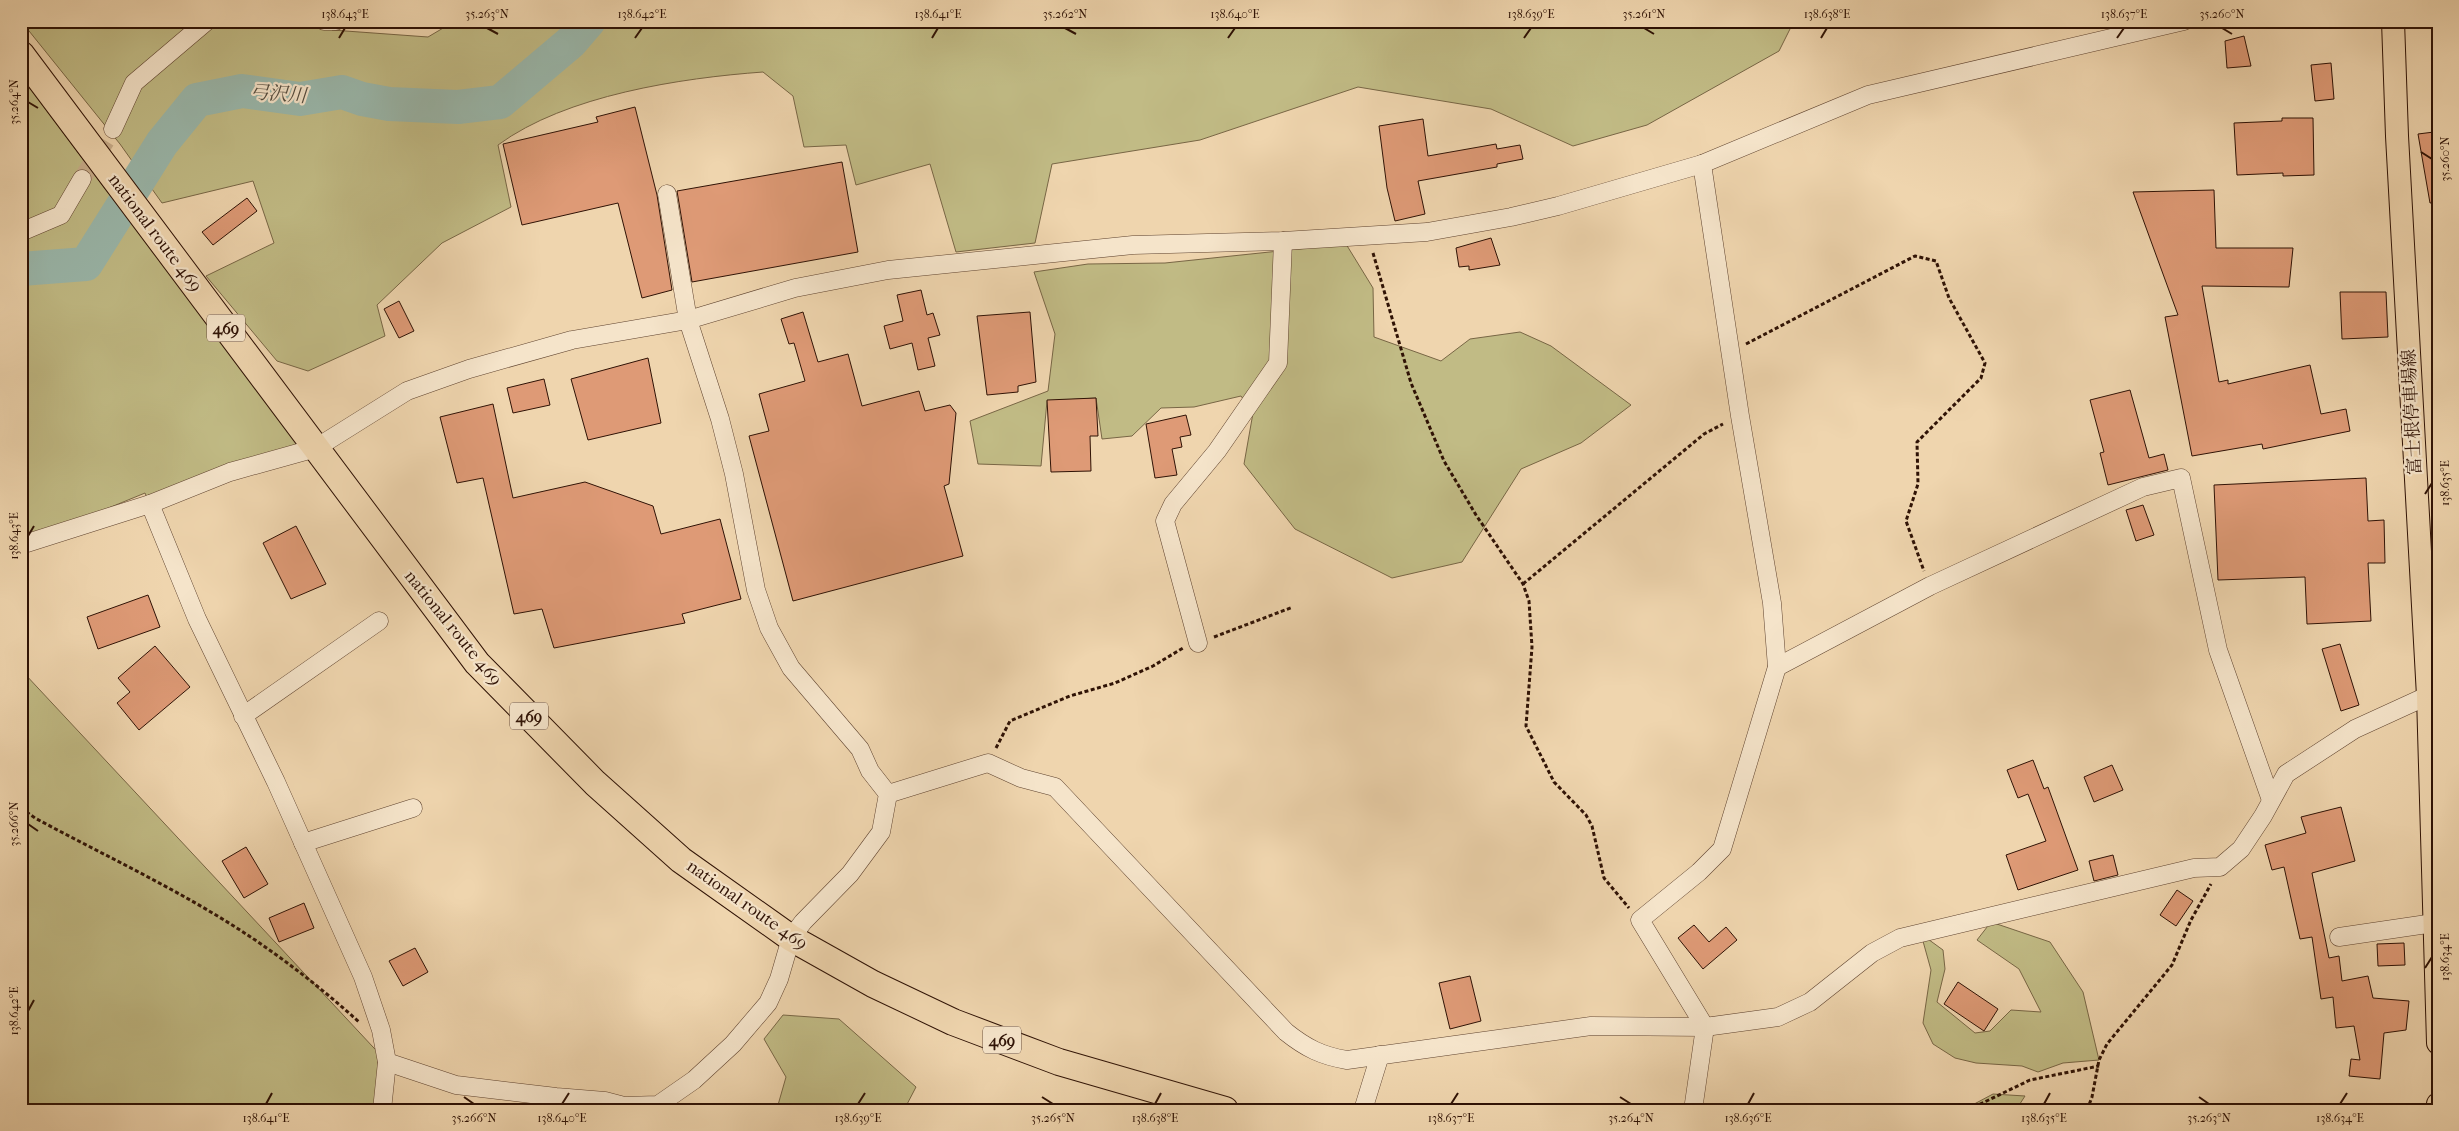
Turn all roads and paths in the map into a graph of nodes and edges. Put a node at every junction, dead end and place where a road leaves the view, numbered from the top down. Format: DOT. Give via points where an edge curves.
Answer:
graph roads {
  1 [pos="207,21"];
  2 [pos="324,21"];
  3 [pos="336,21"];
  4 [pos="2184,21"];
  5 [pos="2393,21"];
  6 [pos="21,54"];
  7 [pos="113,130"];
  8 [pos="1702,164"];
  9 [pos="82,179"];
  10 [pos="667,194"];
  11 [pos="21,232"];
  12 [pos="1368,236"];
  13 [pos="1283,241"];
  14 [pos="688,320"];
  15 [pos="1730,352"];
  16 [pos="1740,416"];
  17 [pos="316,448"];
  18 [pos="150,504"];
  19 [pos="21,545"];
  20 [pos="1522,584"];
  21 [pos="1930,586"];
  22 [pos="1293,607"];
  23 [pos="379,621"];
  24 [pos="1198,643"];
  25 [pos="1777,668"];
  26 [pos="2433,693"];
  27 [pos="243,716"];
  28 [pos="988,763"];
  29 [pos="888,794"];
  30 [pos="2271,800"];
  31 [pos="21,808"];
  32 [pos="412,808"];
  33 [pos="303,843"];
  34 [pos="2220,867"];
  35 [pos="1640,920"];
  36 [pos="2434,923"];
  37 [pos="2339,937"];
  38 [pos="791,938"];
  39 [pos="362,1025"];
  40 [pos="1705,1028"];
  41 [pos="2438,1043"];
  42 [pos="1380,1055"];
  43 [pos="387,1062"];
  44 [pos="2099,1066"];
  45 [pos="2438,1104"];
  46 [pos="657,1107"];
  47 [pos="382,1110"];
  48 [pos="1225,1110"];
  49 [pos="1363,1110"];
  50 [pos="1693,1110"];
  51 [pos="1968,1110"];
  52 [pos="2087,1110"];
  53 [pos="2438,1110"];
  1 -- 7 [label="street" via="134,83"];
  2 -- 3 [label="street"];
  4 -- 8 [label="street" via="1868,96"];
  5 -- 26 [label="main road, 富士根停車場線" via="2397,136"];
  6 -- 17 [label="highway, national route 469 / 469"];
  8 -- 12 [label="street" via="1511,217 1427,232"];
  8 -- 15 [label="street"];
  9 -- 11 [label="street" via="61,215"];
  10 -- 14 [label="street"];
  12 -- 13 [label="street"];
  12 -- 20 [label="path" via="1411,383 1444,461"];
  13 -- 14 [label="street" via="1133,245 888,270 795,288"];
  13 -- 24 [label="street" via="1278,363 1217,450 1173,504 1165,521"];
  14 -- 17 [label="street" via="572,340 469,369 407,391"];
  14 -- 29 [label="street" via="720,419 756,590 769,628 791,668 860,748 870,771"];
  15 -- 16 [label="street"];
  15 -- 21 [label="path" via="1915,256 1936,260 1949,298 1985,364 1981,378 1918,442 1918,484 1906,521"];
  16 -- 20 [label="path" via="1704,434"];
  16 -- 25 [label="street" via="1772,603"];
  17 -- 18 [label="street" via="230,472"];
  17 -- 38 [label="highway, national route 469 / 469" via="484,670 595,783 681,860"];
  18 -- 19 [label="street"];
  18 -- 27 [label="street" via="196,619"];
  20 -- 35 [label="path" via="1529,601 1532,647 1526,726 1554,782 1586,815 1592,826 1604,878"];
  21 -- 25 [label="street"];
  21 -- 30 [label="street" via="2143,487 2181,478 2218,650"];
  22 -- 24 [label="path"];
  23 -- 27 [label="street"];
  24 -- 28 [label="path" via="1190,644 1115,683 1070,696 1010,721"];
  25 -- 35 [label="street" via="1722,849"];
  26 -- 30 [label="street" via="2355,729 2318,751 2286,774"];
  26 -- 36 [label="main road, 富士根停車場線"];
  27 -- 33 [label="street"];
  28 -- 29 [label="street"];
  28 -- 42 [label="street" via="1021,778 1054,787 1286,1032 1305,1047 1325,1057 1347,1060"];
  29 -- 38 [label="street" via="881,832 850,874"];
  30 -- 34 [label="street" via="2241,849"];
  31 -- 39 [label="path" via="257,941 328,994"];
  32 -- 33 [label="street"];
  33 -- 43 [label="street" via="364,977 381,1030"];
  34 -- 40 [label="street" via="2194,868 1900,938 1872,953 1810,1002 1778,1017"];
  34 -- 44 [label="path" via="2191,920 2172,965 2107,1044"];
  35 -- 40 [label="street"];
  36 -- 37 [label="street"];
  36 -- 41 [label="main road, 富士根停車場線"];
  38 -- 46 [label="street" via="768,1003 733,1044 694,1080"];
  38 -- 48 [label="highway, national route 469 / 469" via="873,984 953,1022 1059,1062"];
  40 -- 42 [label="street" via="1591,1026"];
  40 -- 50 [label="street"];
  42 -- 49 [label="street"];
  43 -- 46 [label="street" via="456,1085 624,1106"];
  43 -- 47 [label="street"];
  44 -- 51 [label="path" via="2030,1080"];
  44 -- 52 [label="path"];
  45 -- 53 [label="main road"];
}
